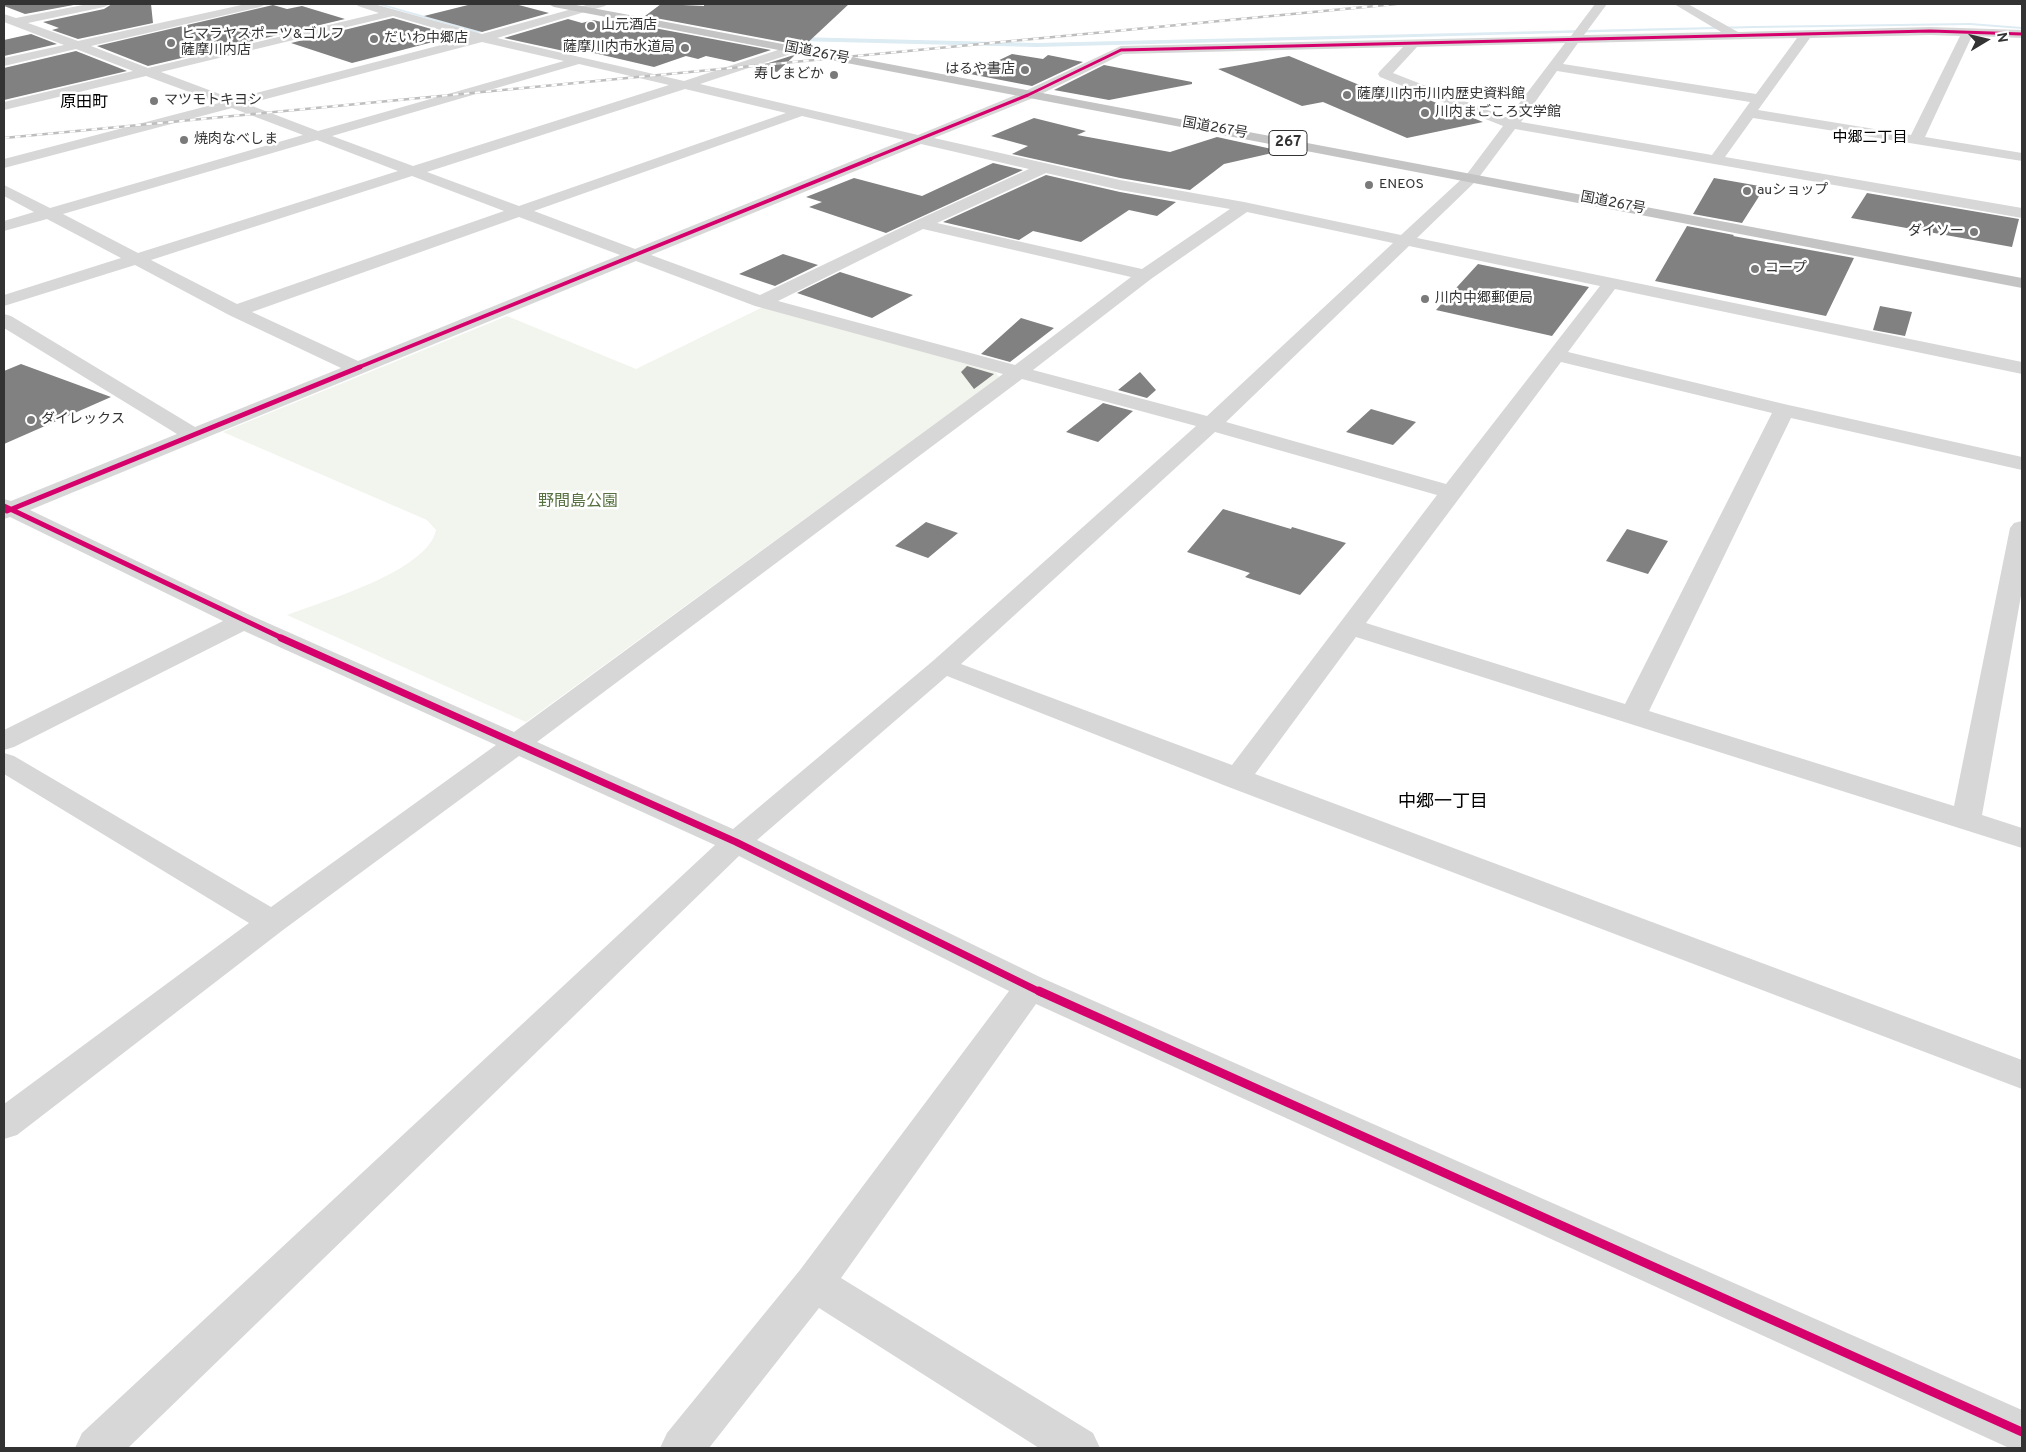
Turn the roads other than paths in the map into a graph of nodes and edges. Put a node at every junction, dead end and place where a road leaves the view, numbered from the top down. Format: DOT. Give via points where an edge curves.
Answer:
graph roads {
  1 [pos="104,4"];
  2 [pos="260,4"];
  3 [pos="362,4"];
  4 [pos="554,4"];
  5 [pos="601,4"];
  6 [pos="1601,4"];
  7 [pos="1680,4"];
  8 [pos="584,10"];
  9 [pos="393,12"];
  10 [pos="1681,21"];
  11 [pos="8,22"];
  12 [pos="1604,24"];
  13 [pos="1723,28"];
  14 [pos="1968,31"];
  15 [pos="1580,32"];
  16 [pos="1808,33"];
  17 [pos="2022,34"];
  18 [pos="482,38"];
  19 [pos="1414,43"];
  20 [pos="77,46"];
  21 [pos="793,49"];
  22 [pos="578,61"];
  23 [pos="4,62"];
  24 [pos="1554,67"];
  25 [pos="144,71"];
  26 [pos="685,85"];
  27 [pos="1028,95"];
  28 [pos="1760,98"];
  29 [pos="234,104"];
  30 [pos="4,106"];
  31 [pos="804,111"];
  32 [pos="1749,114"];
  33 [pos="1510,124"];
  34 [pos="321,136"];
  35 [pos="921,138"];
  36 [pos="1916,140"];
  37 [pos="2022,157"];
  38 [pos="1716,159"];
  39 [pos="4,164"];
  40 [pos="1044,168"];
  41 [pos="414,171"];
  42 [pos="1472,177"];
  43 [pos="4,190"];
  44 [pos="1244,207"];
  45 [pos="519,211"];
  46 [pos="49,213"];
  47 [pos="2022,213"];
  48 [pos="921,224"];
  49 [pos="4,226"];
  50 [pos="1404,239"];
  51 [pos="636,254"];
  52 [pos="137,259"];
  53 [pos="1144,276"];
  54 [pos="1611,283"];
  55 [pos="2022,284"];
  56 [pos="4,301"];
  57 [pos="761,302"];
  58 [pos="236,311"];
  59 [pos="4,320"];
  60 [pos="1558,355"];
  61 [pos="357,368"];
  62 [pos="2022,368"];
  63 [pos="1018,372"];
  64 [pos="1784,410"];
  65 [pos="1211,424"];
  66 [pos="194,435"];
  67 [pos="2022,463"];
  68 [pos="1450,492"];
  69 [pos="6,509"];
  70 [pos="2022,528"];
  71 [pos="243,621"];
  72 [pos="1351,627"];
  73 [pos="944,666"];
  74 [pos="1633,716"];
  75 [pos="4,741"];
  76 [pos="516,744"];
  77 [pos="4,762"];
  78 [pos="1236,779"];
  79 [pos="1966,819"];
  80 [pos="2022,838"];
  81 [pos="736,842"];
  82 [pos="272,922"];
  83 [pos="1030,987"];
  84 [pos="2022,1075"];
  85 [pos="4,1124"];
  86 [pos="814,1283"];
  87 [pos="2022,1432"];
  88 [pos="97,1448"];
  89 [pos="682,1448"];
  90 [pos="1078,1448"];
  1 -- 11 [label="street"];
  2 -- 20 [label="street"];
  3 -- 9 [label="street"];
  4 -- 8 [label="highway, 国道267号 / 267"];
  5 -- 8 [label="street"];
  6 -- 15 [label="street"];
  7 -- 13 [label="street"];
  8 -- 18 [label="street"];
  8 -- 21 [label="highway, 国道267号 / 267"];
  9 -- 18 [label="street"];
  9 -- 25 [label="street"];
  10 -- 13 [label="street"];
  11 -- 20 [label="street"];
  12 -- 15 [label="street"];
  13 -- 15 [label="street"];
  13 -- 16 [label="street"];
  14 -- 16 [label="street"];
  14 -- 17 [label="street"];
  14 -- 36 [label="street"];
  15 -- 19 [label="street"];
  15 -- 24 [label="street"];
  16 -- 28 [label="street"];
  18 -- 22 [label="street"];
  18 -- 29 [label="street"];
  19 -- 27 [label="street" via="1121,50"];
  19 -- 33 [label="street" via="1385,74"];
  20 -- 23 [label="street"];
  20 -- 25 [label="street"];
  21 -- 26 [label="street"];
  21 -- 27 [label="highway, 国道267号 / 267"];
  22 -- 26 [label="street"];
  22 -- 34 [label="street"];
  24 -- 28 [label="street"];
  24 -- 33 [label="street"];
  25 -- 29 [label="street"];
  25 -- 30 [label="street"];
  26 -- 31 [label="street"];
  26 -- 41 [label="street"];
  27 -- 35 [label="street"];
  27 -- 42 [label="highway, 国道267号 / 267"];
  28 -- 32 [label="street"];
  29 -- 34 [label="street"];
  29 -- 39 [label="street"];
  31 -- 35 [label="street"];
  31 -- 45 [label="street"];
  32 -- 36 [label="street"];
  32 -- 38 [label="street"];
  33 -- 38 [label="street"];
  33 -- 42 [label="street"];
  34 -- 41 [label="street"];
  34 -- 46 [label="street"];
  35 -- 40 [label="street"];
  35 -- 51 [label="street"];
  36 -- 37 [label="street"];
  38 -- 47 [label="street"];
  40 -- 44 [label="street"];
  40 -- 48 [label="street"];
  41 -- 45 [label="street"];
  41 -- 52 [label="street"];
  42 -- 50 [label="street"];
  42 -- 55 [label="highway, 国道267号 / 267"];
  43 -- 46 [label="street"];
  44 -- 50 [label="street"];
  44 -- 53 [label="street"];
  45 -- 51 [label="street"];
  45 -- 58 [label="street"];
  46 -- 49 [label="street"];
  46 -- 52 [label="street"];
  48 -- 53 [label="street"];
  48 -- 57 [label="street"];
  50 -- 54 [label="street"];
  50 -- 65 [label="street"];
  51 -- 57 [label="street"];
  51 -- 61 [label="street"];
  52 -- 56 [label="street"];
  52 -- 58 [label="street"];
  53 -- 63 [label="street"];
  54 -- 60 [label="street"];
  54 -- 62 [label="street"];
  57 -- 63 [label="street"];
  58 -- 61 [label="street"];
  59 -- 66 [label="street"];
  60 -- 64 [label="street"];
  60 -- 68 [label="street"];
  61 -- 66 [label="street"];
  63 -- 65 [label="street"];
  63 -- 76 [label="street"];
  64 -- 67 [label="street"];
  64 -- 74 [label="street"];
  65 -- 68 [label="street"];
  65 -- 73 [label="street"];
  66 -- 69 [label="street"];
  68 -- 72 [label="street"];
  69 -- 71 [label="street"];
  70 -- 79 [label="street"];
  71 -- 75 [label="street"];
  71 -- 76 [label="street"];
  72 -- 74 [label="street"];
  72 -- 78 [label="street"];
  73 -- 78 [label="street"];
  73 -- 81 [label="street"];
  74 -- 79 [label="street"];
  76 -- 81 [label="street"];
  76 -- 82 [label="street"];
  77 -- 82 [label="street"];
  78 -- 84 [label="street"];
  79 -- 80 [label="street"];
  81 -- 83 [label="street"];
  81 -- 88 [label="street"];
  82 -- 85 [label="street"];
  83 -- 86 [label="street"];
  83 -- 87 [label="street"];
  86 -- 89 [label="street"];
  86 -- 90 [label="street"];
}
